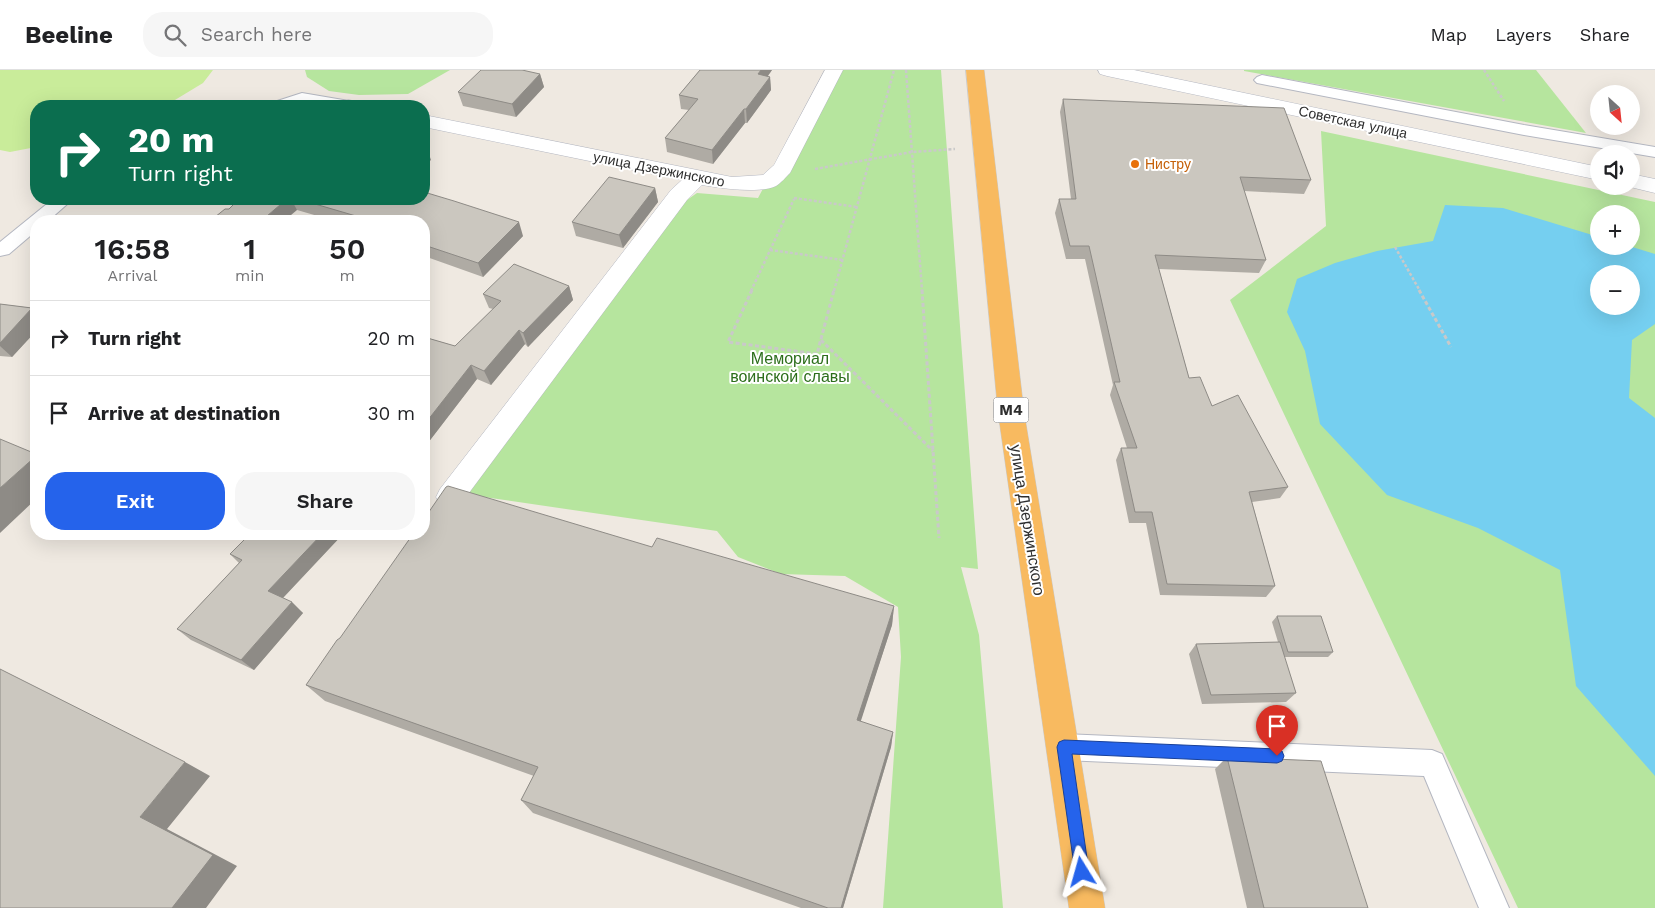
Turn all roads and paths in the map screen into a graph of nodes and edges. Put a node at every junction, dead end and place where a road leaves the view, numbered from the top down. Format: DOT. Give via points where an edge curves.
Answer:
graph roads {
  1 [pos="834,70"];
  2 [pos="894,70"];
  3 [pos="906,70"];
  4 [pos="975,70"];
  5 [pos="1107,70"];
  6 [pos="1262,80"];
  7 [pos="1352,97"];
  8 [pos="296,100"];
  9 [pos="314,100"];
  10 [pos="430,122"];
  11 [pos="1358,123"];
  12 [pos="983,147"];
  13 [pos="912,152"];
  14 [pos="1655,152"];
  15 [pos="871,160"];
  16 [pos="783,168"];
  17 [pos="1590,172"];
  18 [pos="696,178"];
  19 [pos="1640,183"];
  20 [pos="1655,186"];
  21 [pos="794,198"];
  22 [pos="56,205"];
  23 [pos="44,215"];
  24 [pos="30,226"];
  25 [pos="1395,248"];
  26 [pos="2,250"];
  27 [pos="770,250"];
  28 [pos="843,260"];
  29 [pos="821,340"];
  30 [pos="1451,347"];
  31 [pos="933,451"];
  32 [pos="445,505"];
  33 [pos="939,538"];
  34 [pos="1064,747"];
  35 [pos="1087,908"];
  36 [pos="1494,908"];
  1 -- 16 [label="street, улица Дзержинского"];
  2 -- 15 [label="path"];
  3 -- 13 [label="path"];
  4 -- 12 [label="highway, улица Дзержинского / M4"];
  5 -- 11 [label="street, Советская улица"];
  6 -- 7 [label="lane"];
  7 -- 11 [label="lane"];
  7 -- 14 [label="lane"];
  8 -- 9 [label="lane"];
  10 -- 18 [label="street, улица Дзержинского"];
  11 -- 17 [label="street, Советская улица"];
  12 -- 13 [label="path"];
  12 -- 34 [label="highway, улица Дзержинского / M4" via="1011,412"];
  13 -- 15 [label="path"];
  13 -- 31 [label="path"];
  15 -- 16 [label="path" via="795,173"];
  15 -- 28 [label="path"];
  16 -- 18 [label="street, улица Дзержинского" via="769,181 732,184"];
  18 -- 32 [label="street" via="678,195"];
  19 -- 20 [label="street"];
  21 -- 27 [label="path"];
  22 -- 23 [label="lane"];
  24 -- 26 [label="lane"];
  25 -- 30 [label="path"];
  27 -- 28 [label="path"];
  27 -- 29 [label="path" via="728,342 817,354"];
  28 -- 29 [label="path"];
  29 -- 31 [label="path"];
  31 -- 33 [label="path"];
  34 -- 35 [label="highway, улица Дзержинского / M4"];
  34 -- 36 [label="lane" via="1432,763"];
}
